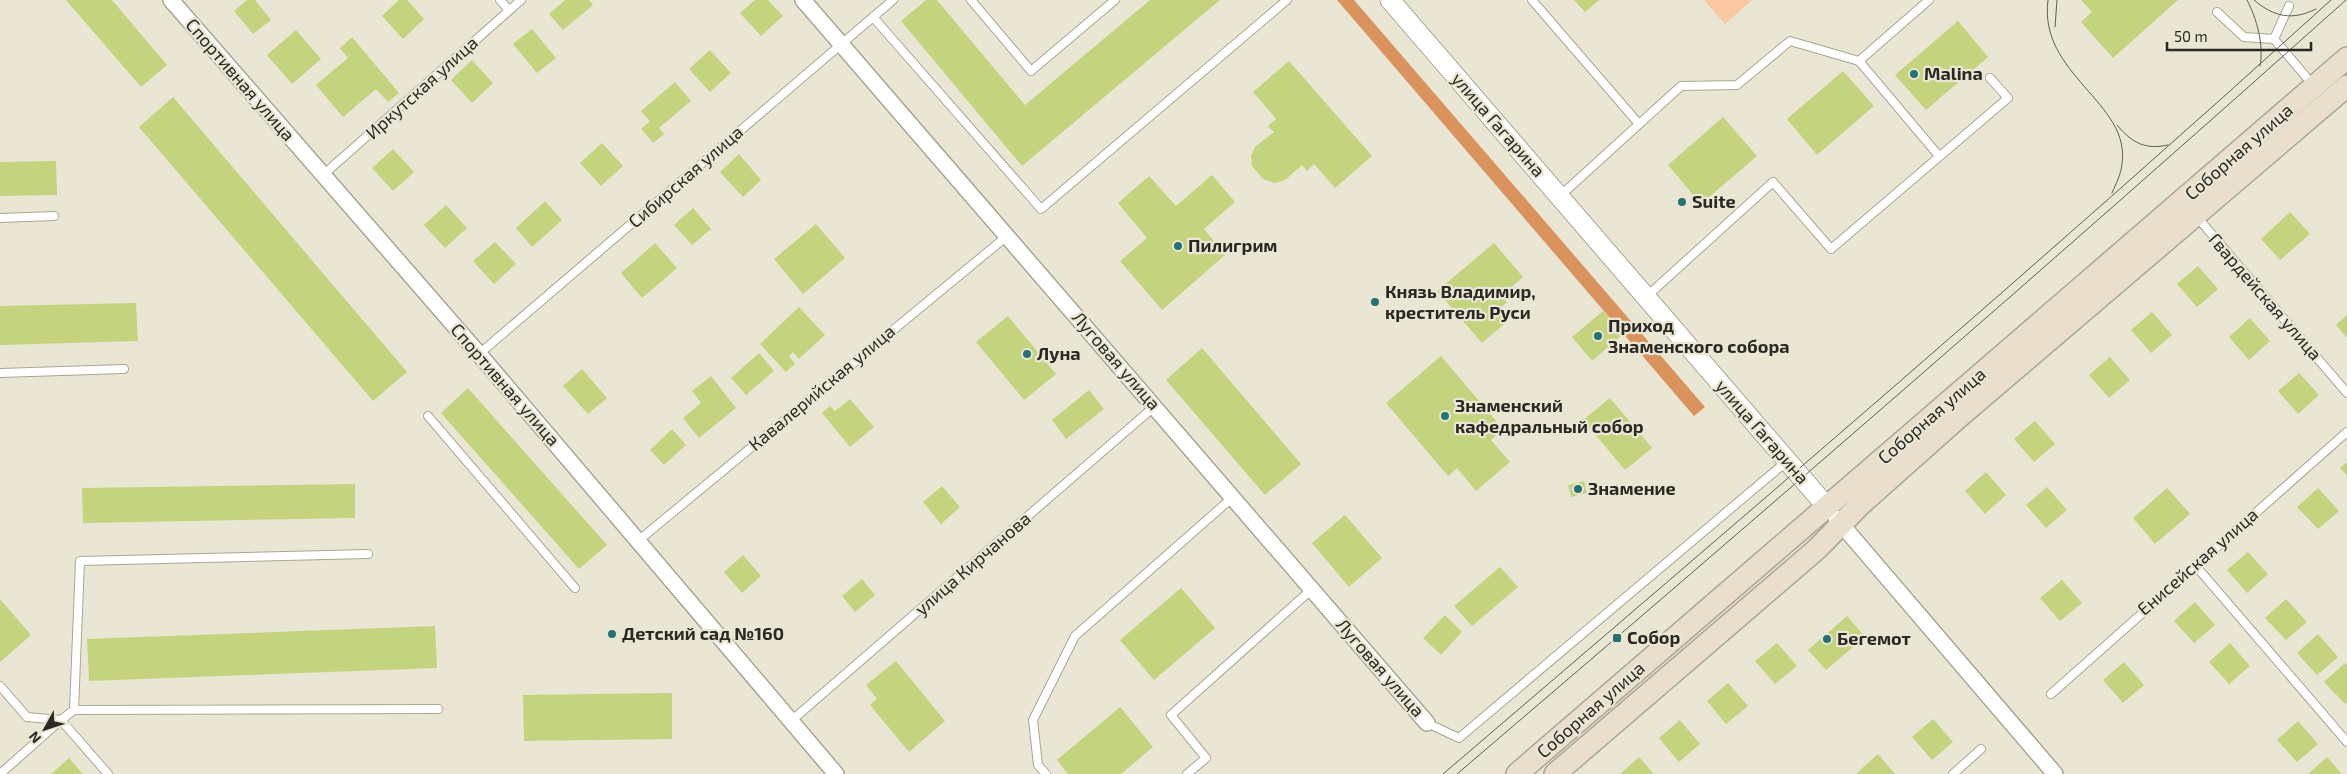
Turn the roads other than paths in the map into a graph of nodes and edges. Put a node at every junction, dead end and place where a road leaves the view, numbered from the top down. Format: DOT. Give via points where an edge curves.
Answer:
graph roads {
  1 [pos="171,0"];
  2 [pos="500,0"];
  3 [pos="521,0"];
  4 [pos="803,0"];
  5 [pos="893,0"];
  6 [pos="971,0"];
  7 [pos="1115,0"];
  8 [pos="1287,0"];
  9 [pos="1390,0"];
  10 [pos="1532,0"];
  11 [pos="1929,0"];
  12 [pos="2288,6"];
  13 [pos="509,10"];
  14 [pos="2217,12"];
  15 [pos="873,17"];
  16 [pos="2274,39"];
  17 [pos="842,44"];
  18 [pos="2347,58"];
  19 [pos="1859,61"];
  20 [pos="1990,78"];
  21 [pos="2347,86"];
  22 [pos="2321,94"];
  23 [pos="1639,124"];
  24 [pos="1939,156"];
  25 [pos="323,175"];
  26 [pos="1560,197"];
  27 [pos="2189,209"];
  28 [pos="54,216"];
  29 [pos="0,218"];
  30 [pos="1007,236"];
  31 [pos="1646,296"];
  32 [pos="479,354"];
  33 [pos="124,369"];
  34 [pos="0,373"];
  35 [pos="2347,393"];
  36 [pos="1155,406"];
  37 [pos="428,416"];
  38 [pos="2347,432"];
  39 [pos="1787,461"];
  40 [pos="1233,497"];
  41 [pos="1827,507"];
  42 [pos="1841,524"];
  43 [pos="638,540"];
  44 [pos="368,554"];
  45 [pos="2194,565"];
  46 [pos="575,588"];
  47 [pos="1312,589"];
  48 [pos="0,686"];
  49 [pos="2051,694"];
  50 [pos="438,709"];
  51 [pos="74,710"];
  52 [pos="61,720"];
  53 [pos="791,721"];
  54 [pos="1427,723"];
  55 [pos="2347,742"];
  56 [pos="1981,749"];
  57 [pos="0,774"];
  58 [pos="108,774"];
  59 [pos="836,774"];
  60 [pos="1046,774"];
  61 [pos="1187,774"];
  62 [pos="1517,774"];
  63 [pos="1555,774"];
  64 [pos="1953,774"];
  65 [pos="2055,774"];
  1 -- 25 [label="street, Спортивная улица"];
  2 -- 13 [label="lane"];
  3 -- 13 [label="lane, Иркутская улица"];
  4 -- 17 [label="street, Луговая улица"];
  5 -- 15 [label="lane, Сибирская улица"];
  6 -- 7 [label="lane" via="1031,71"];
  8 -- 15 [label="lane" via="1041,209"];
  9 -- 26 [label="street, улица Гагарина"];
  10 -- 23 [label="lane"];
  11 -- 19 [label="lane"];
  12 -- 16 [label="lane"];
  13 -- 25 [label="lane, Иркутская улица"];
  14 -- 16 [label="lane" via="2244,37"];
  15 -- 17 [label="lane, Сибирская улица"];
  16 -- 22 [label="lane"];
  17 -- 30 [label="street, Луговая улица"];
  17 -- 32 [label="lane, Сибирская улица"];
  18 -- 22 [label="main road, Соборная улица"];
  19 -- 23 [label="lane" via="1790,40 1736,84 1681,86"];
  19 -- 24 [label="lane"];
  20 -- 24 [label="lane" via="2008,98"];
  21 -- 22 [label="main road, Соборная улица"];
  22 -- 27 [label="main road, Соборная улица"];
  23 -- 26 [label="lane"];
  24 -- 31 [label="lane" via="1831,249 1773,182"];
  25 -- 32 [label="street, Спортивная улица"];
  26 -- 31 [label="street, улица Гагарина"];
  27 -- 35 [label="lane, Гвардейская улица"];
  27 -- 41 [label="main road, Соборная улица"];
  27 -- 42 [label="main road, Соборная улица"];
  28 -- 29 [label="lane"];
  30 -- 36 [label="street, Луговая улица"];
  30 -- 43 [label="lane, Кавалерийская улица"];
  31 -- 39 [label="street, улица Гагарина"];
  32 -- 43 [label="street, Спортивная улица"];
  33 -- 34 [label="lane"];
  36 -- 40 [label="street, Луговая улица"];
  36 -- 53 [label="lane, улица Кирчанова"];
  37 -- 46 [label="lane"];
  38 -- 45 [label="lane, Енисейская улица"];
  39 -- 41 [label="street, улица Гагарина"];
  39 -- 54 [label="lane" via="1459,738"];
  40 -- 47 [label="street, Луговая улица"];
  40 -- 60 [label="lane" via="1074,636 1033,720 1038,765"];
  41 -- 42 [label="street, улица Гагарина"];
  41 -- 62 [label="main road, Соборная улица"];
  42 -- 63 [label="main road, Соборная улица" via="1817,549"];
  42 -- 65 [label="street, улица Гагарина"];
  43 -- 53 [label="street, Спортивная улица"];
  44 -- 51 [label="lane" via="80,562"];
  45 -- 49 [label="lane, Енисейская улица"];
  45 -- 55 [label="lane"];
  47 -- 54 [label="street, Луговая улица"];
  47 -- 61 [label="lane" via="1171,715 1206,758"];
  48 -- 52 [label="lane" via="27,717"];
  50 -- 51 [label="lane"];
  51 -- 52 [label="lane"];
  52 -- 57 [label="lane"];
  52 -- 58 [label="lane"];
  53 -- 59 [label="street, Спортивная улица"];
  56 -- 64 [label="lane"];
}
